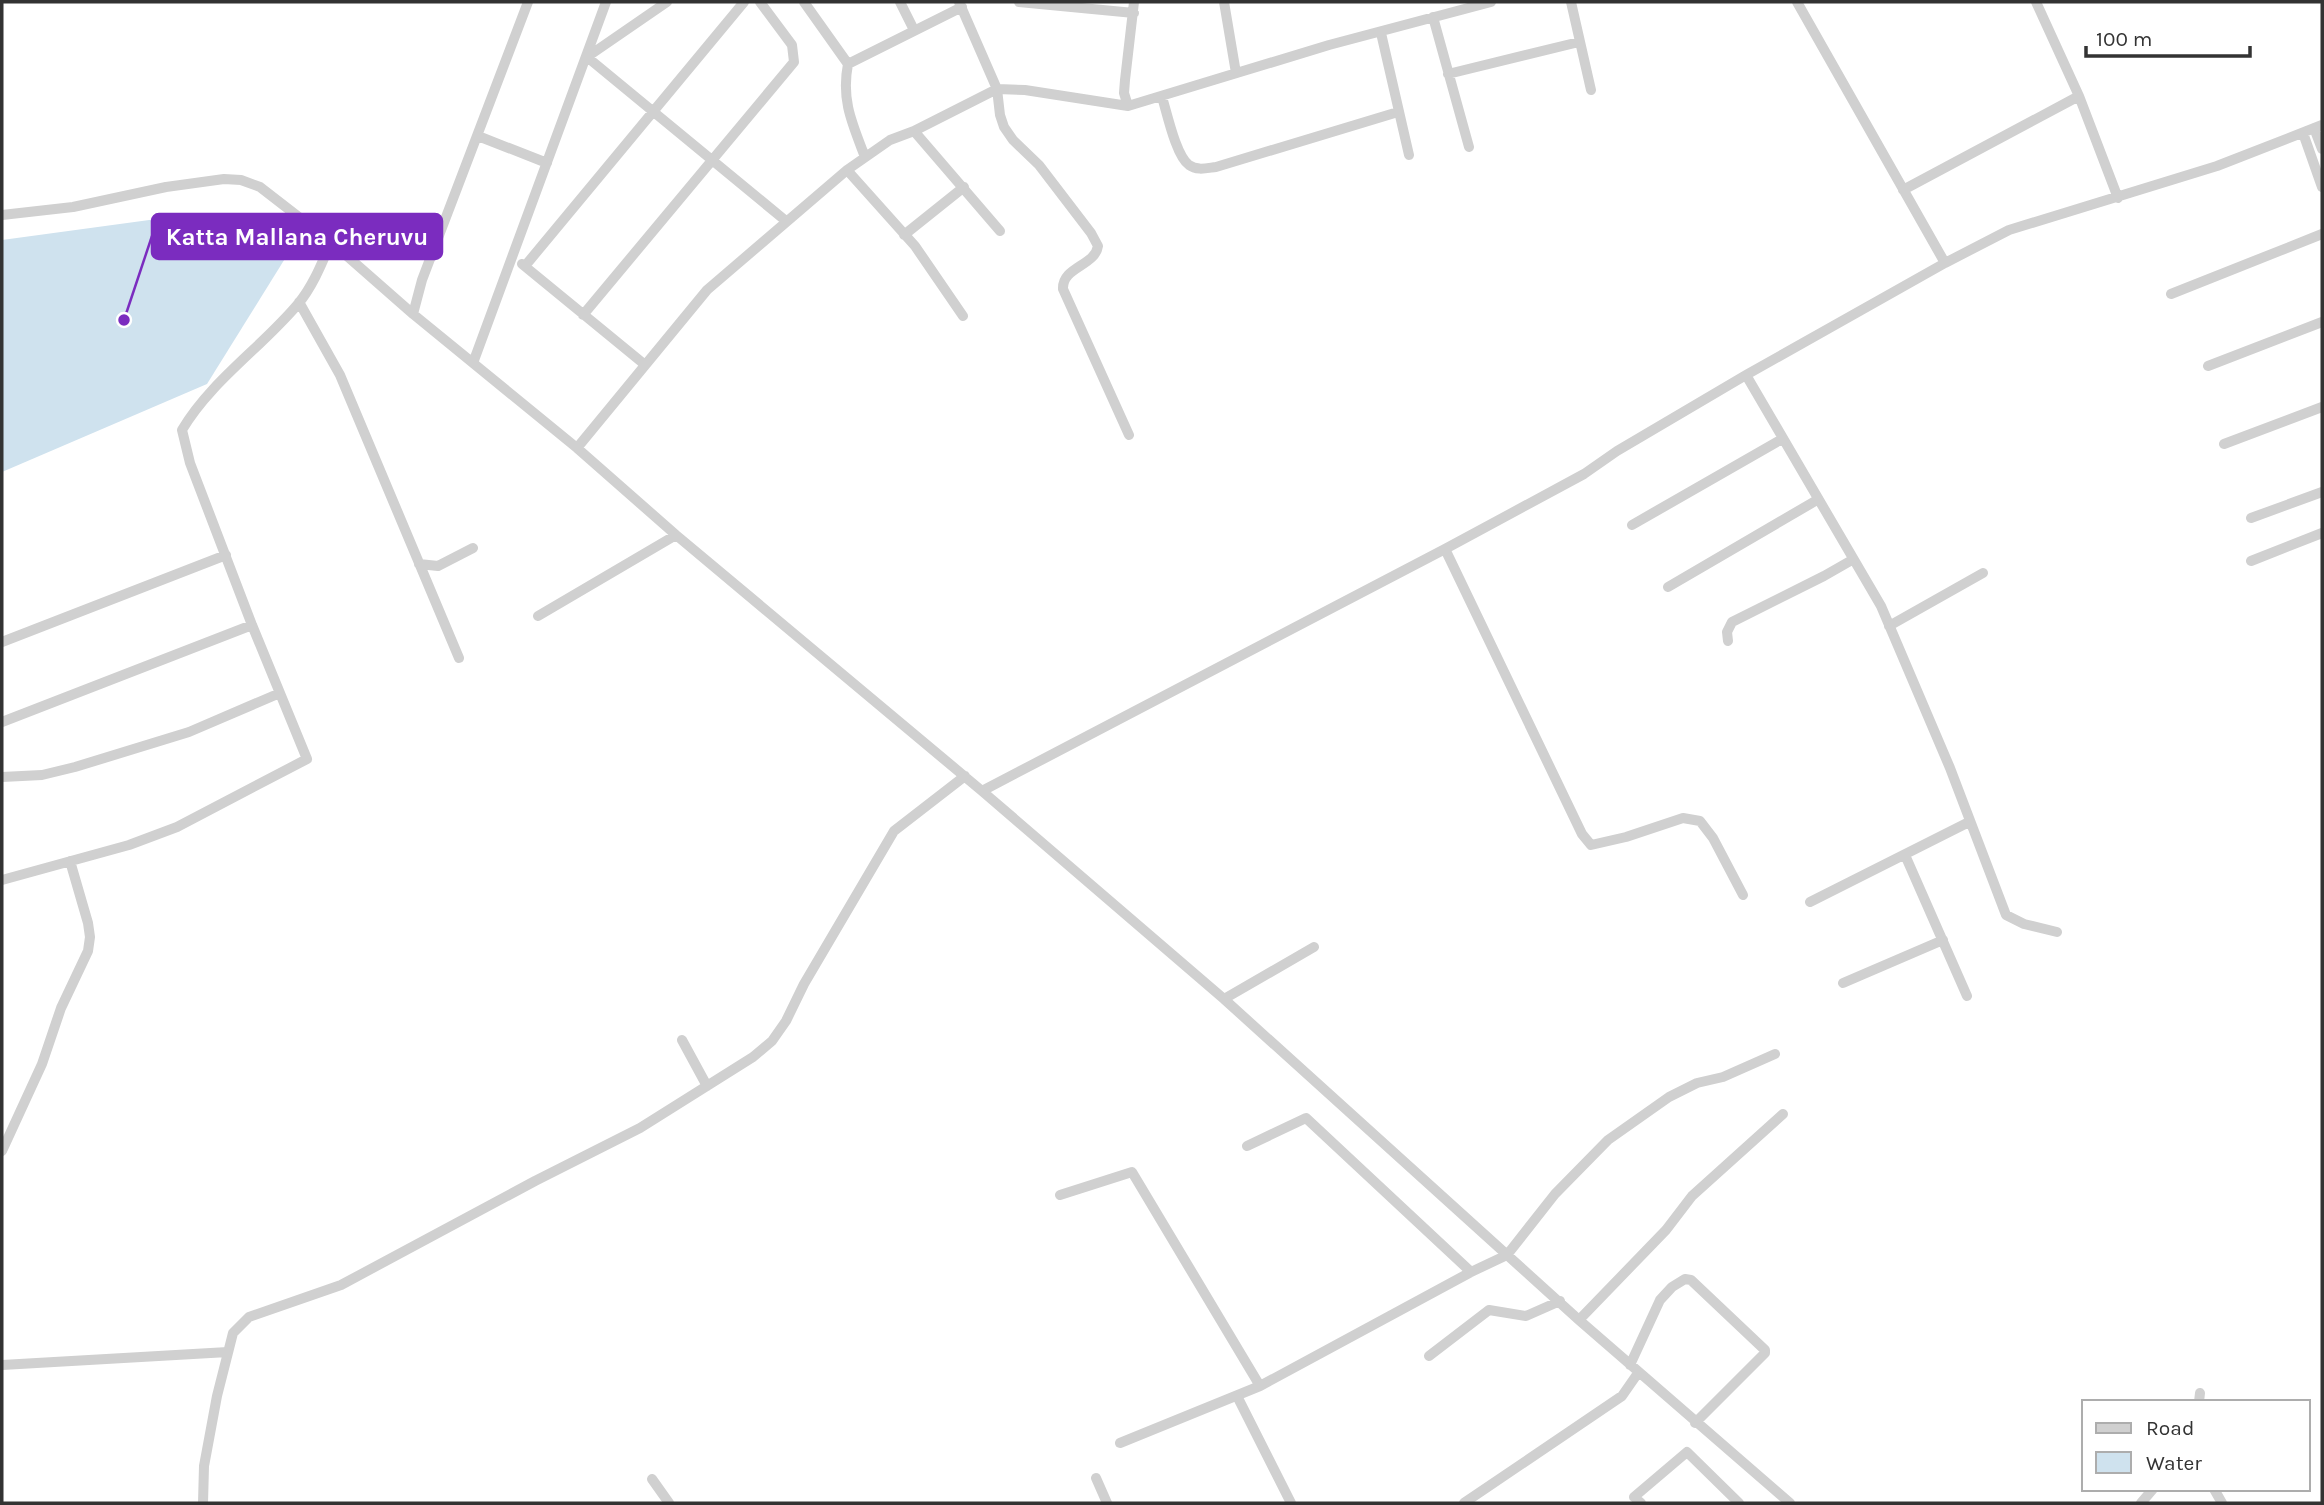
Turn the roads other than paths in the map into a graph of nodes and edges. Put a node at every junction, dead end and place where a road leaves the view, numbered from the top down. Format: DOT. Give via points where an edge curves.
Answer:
graph roads {
  1 [pos="528,2"];
  2 [pos="606,2"];
  3 [pos="667,2"];
  4 [pos="744,2"];
  5 [pos="761,2"];
  6 [pos="804,2"];
  7 [pos="900,2"];
  8 [pos="1019,2"];
  9 [pos="1224,2"];
  10 [pos="1491,2"];
  11 [pos="1571,2"];
  12 [pos="1797,2"];
  13 [pos="2036,2"];
  14 [pos="961,4"];
  15 [pos="1462,5"];
  16 [pos="1134,8"];
  17 [pos="1433,18"];
  18 [pos="914,30"];
  19 [pos="1381,33"];
  20 [pos="1579,41"];
  21 [pos="587,57"];
  22 [pos="848,64"];
  23 [pos="1236,74"];
  24 [pos="1448,74"];
  25 [pos="997,89"];
  26 [pos="1591,90"];
  27 [pos="2079,96"];
  28 [pos="1162,97"];
  29 [pos="1128,106"];
  30 [pos="652,113"];
  31 [pos="1398,113"];
  32 [pos="2318,127"];
  33 [pos="914,131"];
  34 [pos="2303,133"];
  35 [pos="478,136"];
  36 [pos="1469,147"];
  37 [pos="2322,149"];
  38 [pos="1409,155"];
  39 [pos="865,157"];
  40 [pos="713,161"];
  41 [pos="547,163"];
  42 [pos="847,170"];
  43 [pos="964,187"];
  44 [pos="2322,187"];
  45 [pos="1903,190"];
  46 [pos="2118,198"];
  47 [pos="2,215"];
  48 [pos="786,221"];
  49 [pos="1000,231"];
  50 [pos="2322,234"];
  51 [pos="904,235"];
  52 [pos="331,242"];
  53 [pos="513,257"];
  54 [pos="1945,263"];
  55 [pos="525,266"];
  56 [pos="2171,294"];
  57 [pos="299,302"];
  58 [pos="413,314"];
  59 [pos="583,314"];
  60 [pos="962,316"];
  61 [pos="2322,322"];
  62 [pos="473,363"];
  63 [pos="644,364"];
  64 [pos="2208,366"];
  65 [pos="1746,375"];
  66 [pos="2322,407"];
  67 [pos="1129,435"];
  68 [pos="1782,439"];
  69 [pos="2224,444"];
  70 [pos="577,448"];
  71 [pos="2322,492"];
  72 [pos="1817,500"];
  73 [pos="2251,517"];
  74 [pos="1632,525"];
  75 [pos="2322,533"];
  76 [pos="676,536"];
  77 [pos="474,548"];
  78 [pos="1445,549"];
  79 [pos="226,555"];
  80 [pos="1852,559"];
  81 [pos="2251,561"];
  82 [pos="419,564"];
  83 [pos="1983,573"];
  84 [pos="1668,587"];
  85 [pos="538,616"];
  86 [pos="252,625"];
  87 [pos="1889,626"];
  88 [pos="1728,641"];
  89 [pos="2,642"];
  90 [pos="459,658"];
  91 [pos="280,693"];
  92 [pos="2,722"];
  93 [pos="965,776"];
  94 [pos="2,777"];
  95 [pos="982,791"];
  96 [pos="1969,822"];
  97 [pos="1905,855"];
  98 [pos="70,860"];
  99 [pos="2,880"];
  100 [pos="1743,895"];
  101 [pos="1810,902"];
  102 [pos="2056,932"];
  103 [pos="1943,940"];
  104 [pos="1314,947"];
  105 [pos="1843,983"];
  106 [pos="1967,996"];
  107 [pos="1224,999"];
  108 [pos="682,1040"];
  109 [pos="1775,1054"];
  110 [pos="707,1086"];
  111 [pos="1783,1114"];
  112 [pos="1247,1146"];
  113 [pos="2,1151"];
  114 [pos="1060,1195"];
  115 [pos="1507,1255"];
  116 [pos="1471,1272"];
  117 [pos="1560,1301"];
  118 [pos="1579,1320"];
  119 [pos="228,1352"];
  120 [pos="1429,1356"];
  121 [pos="2,1365"];
  122 [pos="1634,1369"];
  123 [pos="1260,1386"];
  124 [pos="1237,1396"];
  125 [pos="1695,1423"];
  126 [pos="1120,1443"];
  127 [pos="1096,1478"];
  128 [pos="652,1479"];
  129 [pos="203,1503"];
  130 [pos="668,1503"];
  131 [pos="1107,1503"];
  132 [pos="1290,1503"];
  133 [pos="1464,1503"];
  134 [pos="1641,1503"];
  135 [pos="1739,1503"];
  136 [pos="1790,1503"];
  1 -- 35 [label="street"];
  2 -- 21 [label="street"];
  3 -- 21 [label="street"];
  4 -- 30 [label="street"];
  5 -- 40 [label="street" via="792,45 794,62"];
  6 -- 22 [label="street"];
  7 -- 18 [label="street"];
  8 -- 16 [label="street"];
  9 -- 23 [label="street"];
  10 -- 15 [label="street"];
  11 -- 20 [label="street"];
  12 -- 45 [label="street"];
  13 -- 27 [label="street"];
  14 -- 18 [label="street"];
  14 -- 25 [label="street"];
  15 -- 17 [label="street"];
  16 -- 29 [label="street" via="1126,51"];
  17 -- 19 [label="street"];
  17 -- 24 [label="street"];
  18 -- 22 [label="street"];
  19 -- 23 [label="street"];
  19 -- 31 [label="street"];
  20 -- 24 [label="street"];
  20 -- 26 [label="street"];
  21 -- 30 [label="street"];
  21 -- 41 [label="street"];
  22 -- 39 [label="street" via="845,97"];
  23 -- 28 [label="street"];
  24 -- 36 [label="street"];
  25 -- 29 [label="street"];
  25 -- 33 [label="street"];
  25 -- 67 [label="street" via="1004,127 1039,165 1098,246 1094,256 1066,276 1063,289"];
  27 -- 45 [label="street"];
  27 -- 46 [label="street"];
  28 -- 29 [label="street"];
  28 -- 31 [label="street" via="1180,155 1195,168 1216,167"];
  30 -- 40 [label="street"];
  30 -- 55 [label="street"];
  31 -- 38 [label="street"];
  32 -- 34 [label="street"];
  32 -- 37 [label="street"];
  33 -- 39 [label="street"];
  33 -- 43 [label="street"];
  34 -- 44 [label="street"];
  34 -- 46 [label="street"];
  35 -- 41 [label="street"];
  35 -- 58 [label="street"];
  39 -- 42 [label="street"];
  40 -- 48 [label="street"];
  40 -- 59 [label="street"];
  41 -- 53 [label="street"];
  42 -- 48 [label="street"];
  42 -- 51 [label="street"];
  43 -- 49 [label="street"];
  43 -- 51 [label="street"];
  45 -- 54 [label="street"];
  46 -- 54 [label="street" via="2009,230"];
  47 -- 52 [label="street" via="72,207 166,187 241,180 260,187"];
  48 -- 63 [label="street" via="706,290"];
  50 -- 56 [label="street"];
  51 -- 60 [label="street"];
  52 -- 57 [label="street"];
  52 -- 58 [label="street"];
  53 -- 55 [label="street"];
  53 -- 62 [label="street"];
  54 -- 65 [label="street"];
  55 -- 59 [label="street"];
  57 -- 79 [label="street" via="229,373 182,430"];
  57 -- 82 [label="street" via="340,375"];
  58 -- 62 [label="street"];
  59 -- 63 [label="street"];
  61 -- 64 [label="street"];
  62 -- 70 [label="street"];
  63 -- 70 [label="street"];
  65 -- 68 [label="street"];
  65 -- 78 [label="street" via="1584,474"];
  66 -- 69 [label="street"];
  68 -- 72 [label="street"];
  68 -- 74 [label="street"];
  70 -- 76 [label="street"];
  71 -- 73 [label="street"];
  72 -- 80 [label="street"];
  72 -- 84 [label="street"];
  75 -- 81 [label="street"];
  76 -- 85 [label="street"];
  76 -- 93 [label="street"];
  77 -- 82 [label="street" via="438,566"];
  78 -- 95 [label="street"];
  78 -- 100 [label="street" via="1591,845 1683,818 1700,821"];
  79 -- 86 [label="street"];
  79 -- 89 [label="street"];
  80 -- 87 [label="street"];
  80 -- 88 [label="street" via="1732,622"];
  82 -- 90 [label="street"];
  83 -- 87 [label="street"];
  86 -- 91 [label="street"];
  86 -- 92 [label="street"];
  87 -- 96 [label="street"];
  91 -- 94 [label="street" via="189,732 75,767"];
  91 -- 98 [label="street" via="307,759 177,827"];
  93 -- 95 [label="street"];
  93 -- 110 [label="street" via="894,831 772,1041"];
  95 -- 107 [label="street"];
  96 -- 97 [label="street"];
  96 -- 102 [label="street" via="2006,915"];
  97 -- 101 [label="street"];
  97 -- 103 [label="street"];
  98 -- 99 [label="street"];
  98 -- 113 [label="street" via="88,923 88,951"];
  103 -- 105 [label="street"];
  103 -- 106 [label="street"];
  104 -- 107 [label="street"];
  107 -- 115 [label="street"];
  108 -- 110 [label="street"];
  109 -- 115 [label="street" via="1697,1083 1608,1140 1555,1194"];
  110 -- 119 [label="street" via="640,1128 341,1285 248,1317 233,1333"];
  111 -- 118 [label="street" via="1692,1196 1666,1230"];
  112 -- 116 [label="street" via="1306,1118"];
  114 -- 123 [label="street" via="1132,1172"];
  115 -- 116 [label="street"];
  115 -- 117 [label="street"];
  116 -- 123 [label="street"];
  117 -- 118 [label="street"];
  117 -- 120 [label="street" via="1526,1316 1489,1310"];
  118 -- 122 [label="street"];
  119 -- 121 [label="street"];
  119 -- 129 [label="street" via="204,1466"];
  122 -- 125 [label="street"];
  122 -- 125 [label="street" via="1665,1293 1685,1279 1691,1280 1765,1350"];
  122 -- 133 [label="street" via="1622,1396"];
  123 -- 124 [label="street"];
  124 -- 126 [label="street"];
  124 -- 132 [label="street"];
  125 -- 136 [label="street"];
  127 -- 131 [label="street"];
  128 -- 130 [label="street"];
  134 -- 135 [label="street" via="1634,1497 1687,1452"];
}
